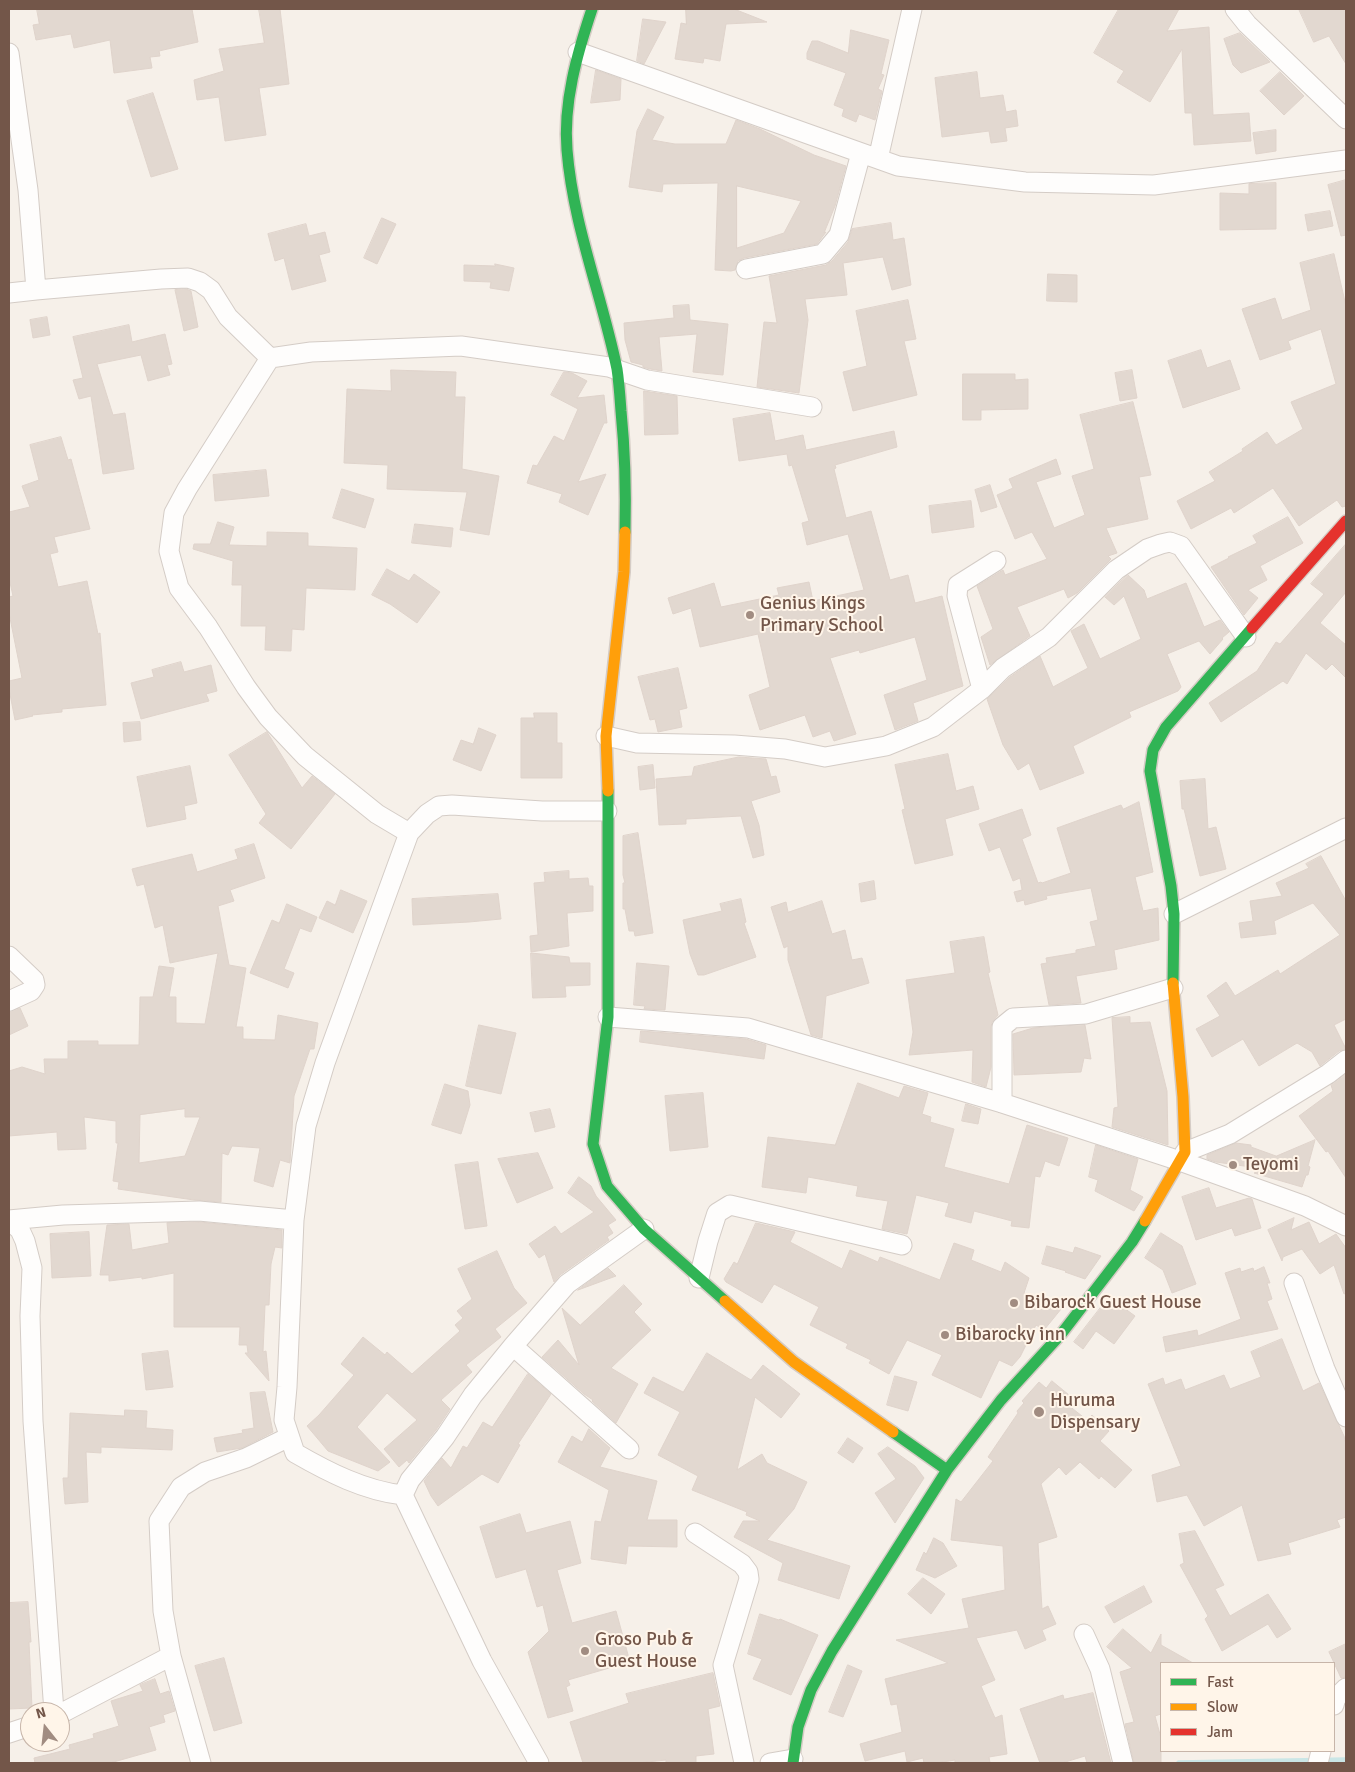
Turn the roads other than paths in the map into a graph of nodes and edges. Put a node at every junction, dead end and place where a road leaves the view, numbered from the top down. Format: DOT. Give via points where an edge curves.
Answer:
graph roads {
  1 [pos="592,9"];
  2 [pos="912,9"];
  3 [pos="1235,9"];
  4 [pos="578,52"];
  5 [pos="9,53"];
  6 [pos="1346,119"];
  7 [pos="870,156"];
  8 [pos="1346,160"];
  9 [pos="746,269"];
  10 [pos="36,290"];
  11 [pos="9,292"];
  12 [pos="270,358"];
  13 [pos="616,370"];
  14 [pos="812,407"];
  15 [pos="1346,520"];
  16 [pos="996,561"];
  17 [pos="1246,637"];
  18 [pos="982,689"];
  19 [pos="606,736"];
  20 [pos="607,811"];
  21 [pos="1346,828"];
  22 [pos="408,833"];
  23 [pos="1174,914"];
  24 [pos="9,956"];
  25 [pos="1173,988"];
  26 [pos="9,1001"];
  27 [pos="608,1017"];
  28 [pos="1346,1060"];
  29 [pos="1002,1103"];
  30 [pos="1182,1156"];
  31 [pos="294,1220"];
  32 [pos="1346,1226"];
  33 [pos="644,1229"];
  34 [pos="902,1245"];
  35 [pos="699,1278"];
  36 [pos="1294,1283"];
  37 [pos="513,1346"];
  38 [pos="1346,1417"];
  39 [pos="289,1437"];
  40 [pos="629,1449"];
  41 [pos="947,1470"];
  42 [pos="403,1495"];
  43 [pos="695,1533"];
  44 [pos="1084,1634"];
  45 [pos="171,1656"];
  46 [pos="1346,1688"];
  47 [pos="53,1702"];
  48 [pos="1335,1702"];
  49 [pos="70,1709"];
  50 [pos="793,1761"];
  51 [pos="201,1763"];
  52 [pos="538,1763"];
  53 [pos="744,1763"];
  54 [pos="770,1763"];
  55 [pos="1123,1763"];
  1 -- 4 [label="street"];
  2 -- 7 [label="street"];
  3 -- 6 [label="street" via="1246,24"];
  4 -- 7 [label="street"];
  4 -- 13 [label="street" via="568,113 567,149 573,197"];
  5 -- 10 [label="street" via="28,190"];
  7 -- 8 [label="street" via="898,166 1025,182 1154,185"];
  7 -- 9 [label="street" via="839,234 823,254"];
  10 -- 11 [label="street"];
  10 -- 12 [label="street" via="188,278 211,290 228,317"];
  12 -- 13 [label="street" via="311,352 461,346"];
  12 -- 22 [label="street" via="174,513 168,551 180,588 268,717 305,756 377,814"];
  13 -- 14 [label="street" via="647,380"];
  13 -- 19 [label="street" via="626,493 624,572"];
  15 -- 17 [label="street"];
  16 -- 18 [label="street" via="958,585 957,596"];
  17 -- 18 [label="street" via="1181,546 1170,542 1147,549 1116,570 1049,637 1003,668"];
  17 -- 23 [label="street" via="1166,727 1154,750 1150,770"];
  18 -- 19 [label="street" via="933,727 886,746 825,757 785,749 637,743"];
  19 -- 20 [label="street"];
  20 -- 22 [label="street" via="439,806"];
  20 -- 27 [label="street"];
  21 -- 23 [label="street"];
  22 -- 31 [label="street" via="313,1100 304,1135"];
  23 -- 25 [label="street"];
  24 -- 26 [label="street" via="34,980 35,985 31,991"];
  25 -- 29 [label="street" via="1086,1014 1012,1018 1002,1027"];
  25 -- 30 [label="street" via="1183,1097"];
  27 -- 29 [label="street" via="748,1028"];
  27 -- 33 [label="street" via="593,1144 607,1186"];
  28 -- 30 [label="street" via="1230,1134"];
  29 -- 30 [label="street"];
  30 -- 32 [label="street"];
  30 -- 41 [label="street" via="1136,1236 1106,1277 1062,1333 1001,1400"];
  31 -- 39 [label="street" via="284,1420"];
  31 -- 47 [label="street" via="190,1211 72,1214 9,1220 20,1230 32,1268 33,1421"];
  33 -- 35 [label="street"];
  33 -- 37 [label="street" via="567,1284"];
  34 -- 35 [label="street" via="730,1205 717,1213"];
  35 -- 41 [label="street" via="794,1362"];
  36 -- 38 [label="street"];
  37 -- 40 [label="street"];
  37 -- 42 [label="street" via="410,1480"];
  39 -- 42 [label="street" via="295,1453 327,1472 384,1493"];
  39 -- 45 [label="street" via="246,1458 205,1472 181,1487 159,1521 163,1611"];
  41 -- 50 [label="street" via="832,1651 811,1690 798,1727"];
  42 -- 52 [label="street" via="482,1661"];
  43 -- 53 [label="street" via="742,1564 748,1572 723,1665"];
  44 -- 55 [label="street" via="1100,1669"];
  45 -- 49 [label="street"];
  45 -- 51 [label="street"];
  46 -- 48 [label="street"];
  50 -- 54 [label="street"];
}
